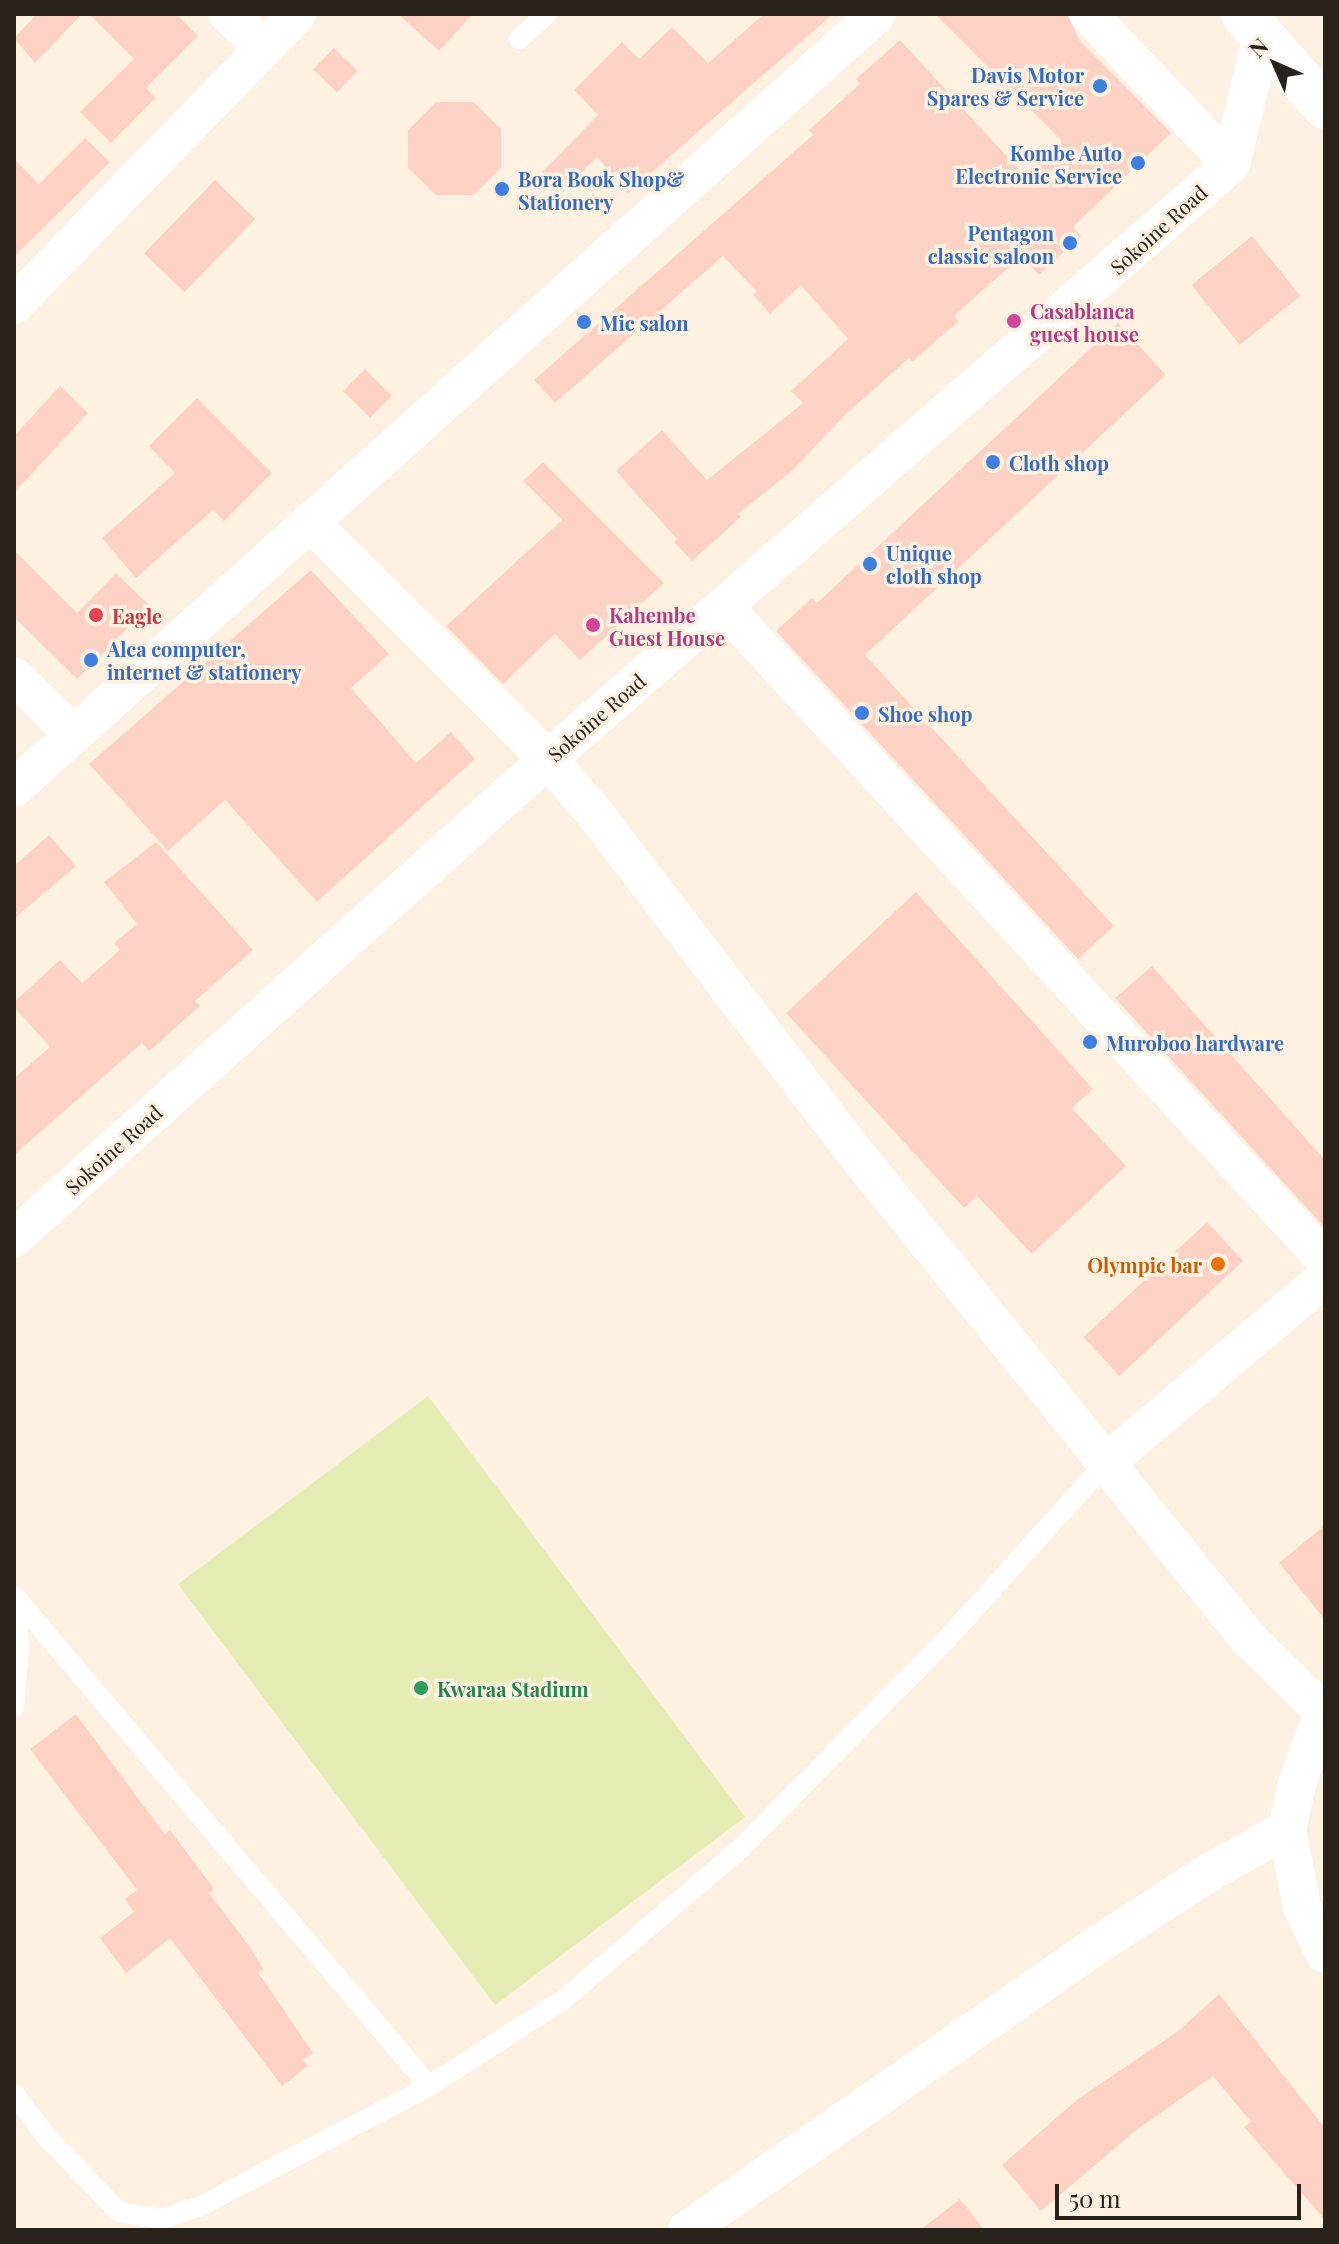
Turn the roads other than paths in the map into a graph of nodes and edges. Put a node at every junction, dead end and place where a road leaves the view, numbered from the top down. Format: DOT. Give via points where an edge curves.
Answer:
graph roads {
  1 [pos="228,14"];
  2 [pos="297,14"];
  3 [pos="547,14"];
  4 [pos="877,14"];
  5 [pos="1088,14"];
  6 [pos="1253,25"];
  7 [pos="519,39"];
  8 [pos="264,47"];
  9 [pos="1317,92"];
  10 [pos="1231,164"];
  11 [pos="14,305"];
  12 [pos="310,522"];
  13 [pos="724,607"];
  14 [pos="14,676"];
  15 [pos="73,734"];
  16 [pos="548,759"];
  17 [pos="14,788"];
  18 [pos="14,1238"];
  19 [pos="1325,1260"];
  20 [pos="1325,1278"];
  21 [pos="1106,1463"];
  22 [pos="14,1595"];
  23 [pos="14,1707"];
  24 [pos="1324,1713"];
  25 [pos="1287,1829"];
  26 [pos="1325,1954"];
  27 [pos="429,2086"];
  28 [pos="14,2094"];
  29 [pos="687,2230"];
  1 -- 8 [label="street"];
  2 -- 8 [label="street"];
  3 -- 7 [label="lane"];
  4 -- 12 [label="street"];
  5 -- 10 [label="street"];
  6 -- 9 [label="highway"];
  6 -- 10 [label="street"];
  8 -- 11 [label="street"];
  10 -- 13 [label="street, Sokoine Road"];
  12 -- 15 [label="street"];
  12 -- 16 [label="street"];
  13 -- 16 [label="street, Sokoine Road"];
  13 -- 19 [label="street"];
  14 -- 15 [label="street"];
  15 -- 17 [label="street"];
  16 -- 18 [label="street, Sokoine Road"];
  16 -- 21 [label="street" via="647,878 852,1149"];
  20 -- 21 [label="street"];
  21 -- 24 [label="street" via="1246,1636"];
  21 -- 27 [label="lane" via="946,1640 741,1848 563,2000"];
  22 -- 23 [label="lane" via="19,1648"];
  22 -- 27 [label="lane"];
  24 -- 25 [label="street" via="1297,1784"];
  25 -- 26 [label="street" via="1302,1907"];
  25 -- 29 [label="street" via="1100,1943"];
  27 -- 28 [label="lane" via="199,2207 161,2219 119,2212"];
}
